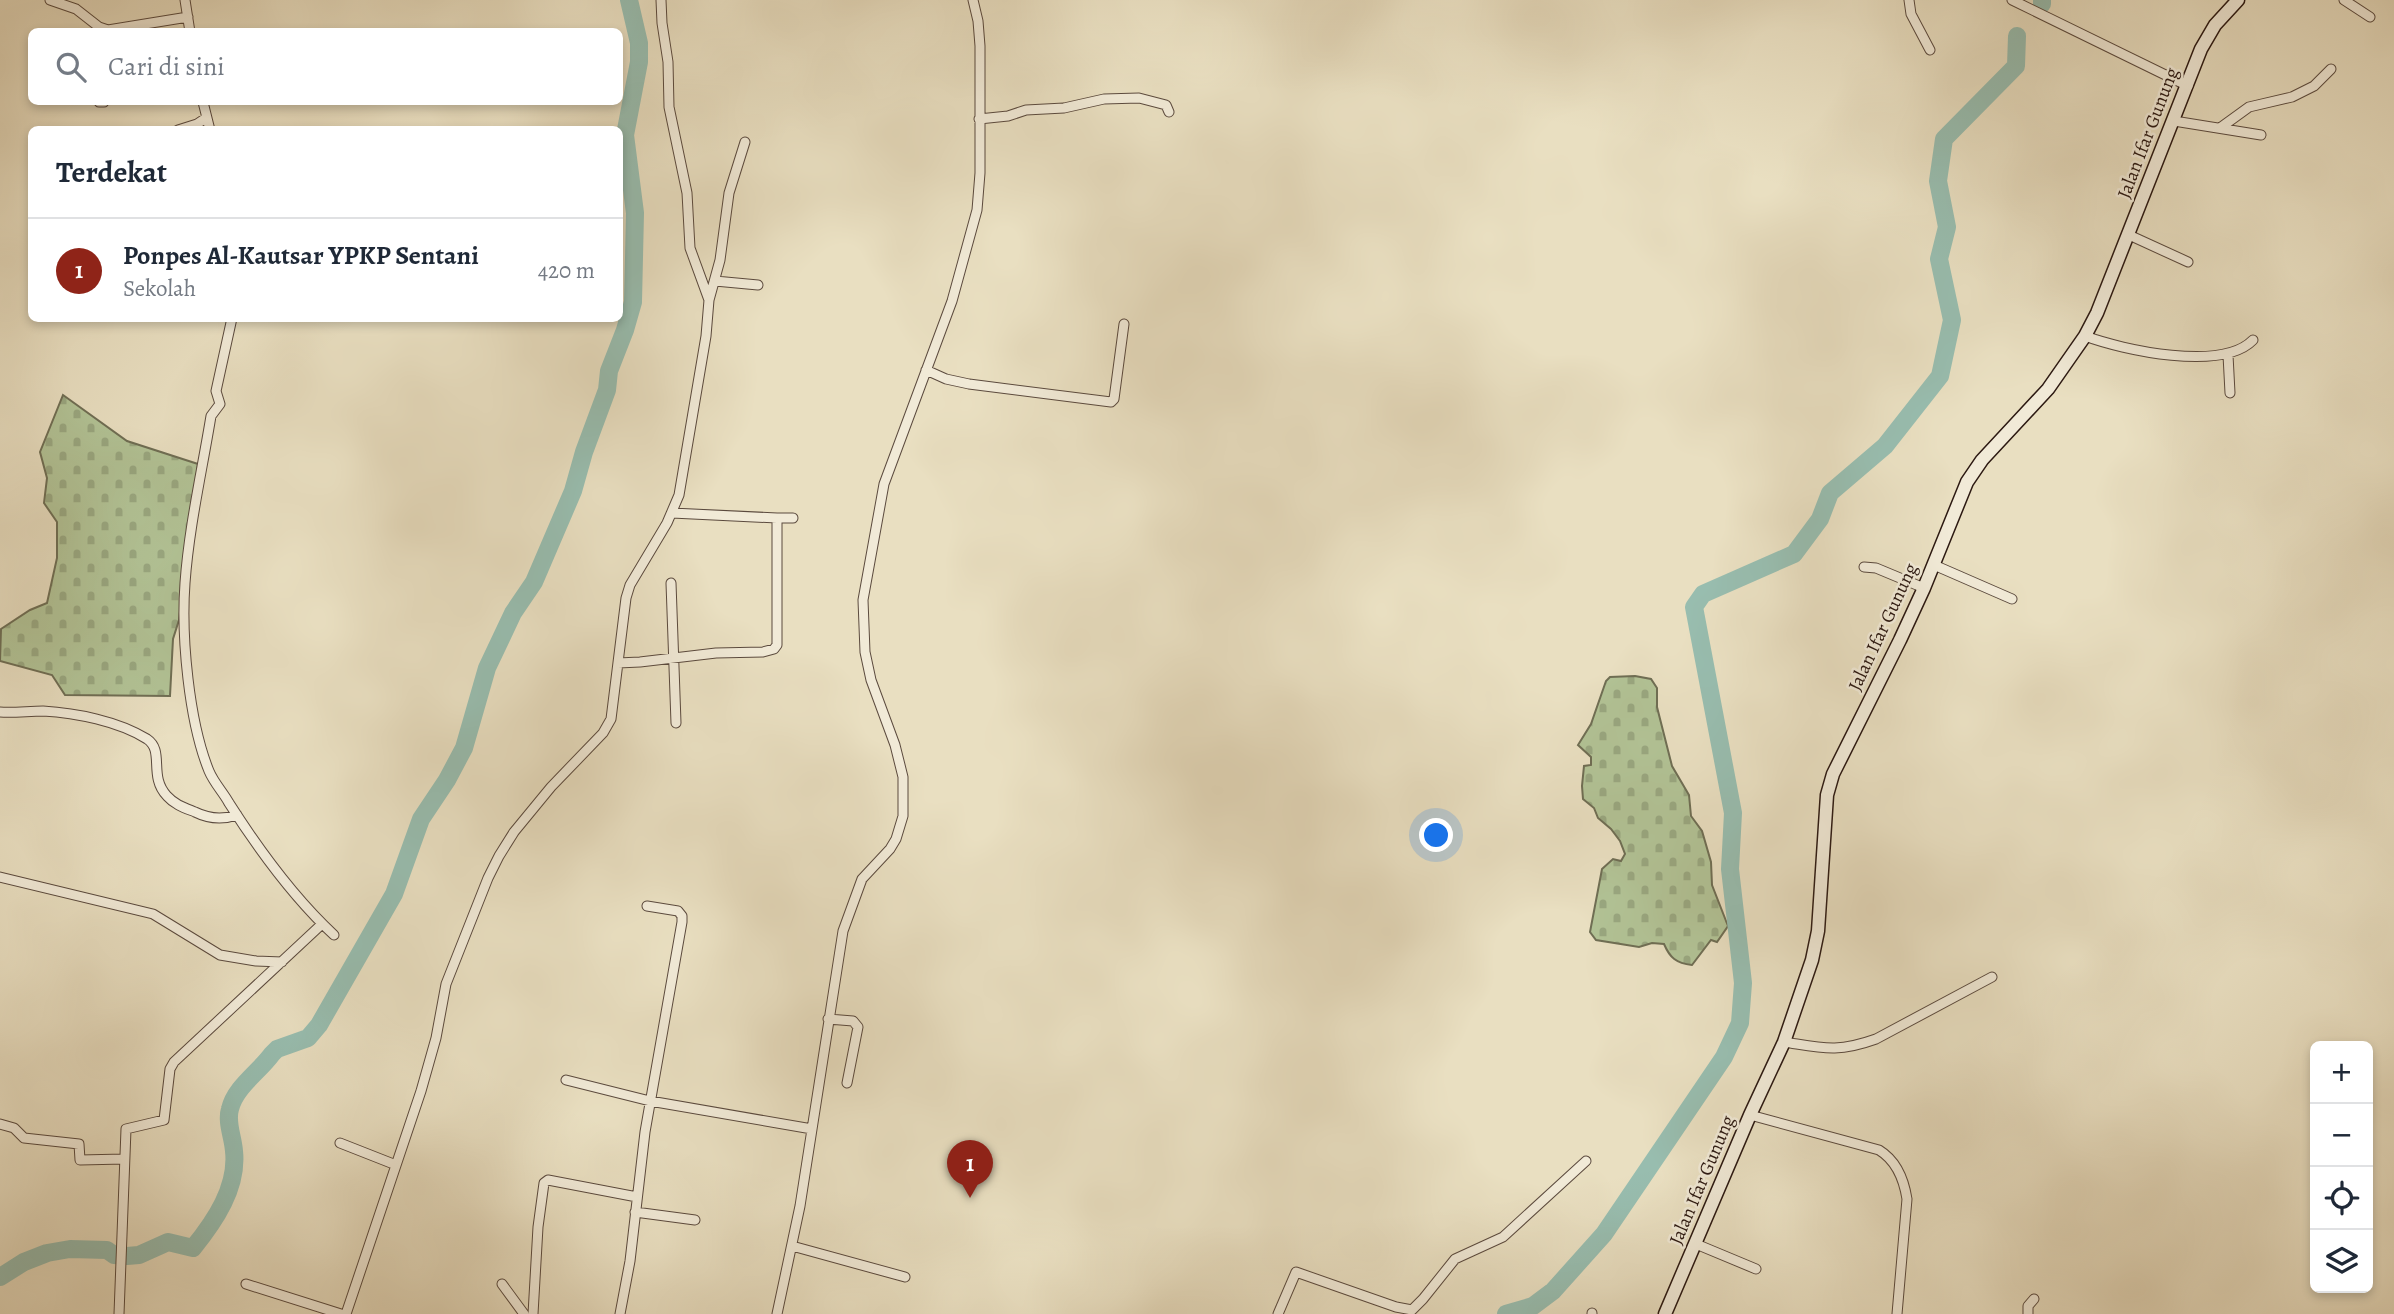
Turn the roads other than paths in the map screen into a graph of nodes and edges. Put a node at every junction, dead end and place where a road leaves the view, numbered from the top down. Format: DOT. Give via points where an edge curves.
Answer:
graph roads {
  1 [pos="50,0"];
  2 [pos="186,0"];
  3 [pos="662,0"];
  4 [pos="973,0"];
  5 [pos="1909,0"];
  6 [pos="2012,0"];
  7 [pos="2238,0"];
  8 [pos="2344,0"];
  9 [pos="2370,17"];
  10 [pos="188,18"];
  11 [pos="102,28"];
  12 [pos="121,28"];
  13 [pos="189,28"];
  14 [pos="1930,50"];
  15 [pos="2331,69"];
  16 [pos="2188,86"];
  17 [pos="204,105"];
  18 [pos="1169,112"];
  19 [pos="206,118"];
  20 [pos="979,119"];
  21 [pos="2174,121"];
  22 [pos="190,126"];
  23 [pos="209,126"];
  24 [pos="2220,128"];
  25 [pos="2261,135"];
  26 [pos="745,142"];
  27 [pos="2129,235"];
  28 [pos="2188,262"];
  29 [pos="715,281"];
  30 [pos="758,285"];
  31 [pos="709,300"];
  32 [pos="231,322"];
  33 [pos="1124,324"];
  34 [pos="2085,336"];
  35 [pos="2253,340"];
  36 [pos="2228,355"];
  37 [pos="926,370"];
  38 [pos="2230,393"];
  39 [pos="672,513"];
  40 [pos="777,518"];
  41 [pos="793,518"];
  42 [pos="1934,565"];
  43 [pos="1864,567"];
  44 [pos="671,583"];
  45 [pos="1924,588"];
  46 [pos="2012,598"];
  47 [pos="676,658"];
  48 [pos="618,663"];
  49 [pos="0,712"];
  50 [pos="676,723"];
  51 [pos="237,815"];
  52 [pos="0,877"];
  53 [pos="647,906"];
  54 [pos="322,924"];
  55 [pos="334,935"];
  56 [pos="282,962"];
  57 [pos="1992,977"];
  58 [pos="828,1019"];
  59 [pos="1784,1042"];
  60 [pos="566,1080"];
  61 [pos="847,1083"];
  62 [pos="650,1101"];
  63 [pos="1750,1115"];
  64 [pos="0,1124"];
  65 [pos="812,1129"];
  66 [pos="340,1143"];
  67 [pos="124,1159"];
  68 [pos="1586,1161"];
  69 [pos="396,1165"];
  70 [pos="637,1197"];
  71 [pos="635,1212"];
  72 [pos="695,1220"];
  73 [pos="1696,1244"];
  74 [pos="792,1246"];
  75 [pos="1756,1269"];
  76 [pos="905,1276"];
  77 [pos="246,1284"];
  78 [pos="502,1284"];
  79 [pos="2034,1298"];
  80 [pos="119,1314"];
  81 [pos="343,1314"];
  82 [pos="524,1314"];
  83 [pos="533,1314"];
  84 [pos="620,1314"];
  85 [pos="777,1314"];
  86 [pos="1278,1314"];
  87 [pos="1665,1314"];
  88 [pos="1897,1314"];
  89 [pos="2028,1314"];
  1 -- 11 [label="street" via="76,9"];
  2 -- 10 [label="street"];
  3 -- 31 [label="street" via="669,107 687,193 690,248"];
  4 -- 20 [label="street" via="980,36"];
  5 -- 14 [label="street" via="1911,14"];
  6 -- 16 [label="street"];
  7 -- 16 [label="street, Jalan Ifar Gunung" via="2206,40"];
  8 -- 9 [label="street"];
  10 -- 12 [label="street"];
  10 -- 13 [label="street"];
  15 -- 24 [label="street" via="2314,86 2292,97 2249,107"];
  16 -- 21 [label="street, Jalan Ifar Gunung"];
  17 -- 19 [label="street"];
  18 -- 20 [label="street" via="1166,105 1147,100 1104,99"];
  19 -- 22 [label="street"];
  19 -- 23 [label="street"];
  20 -- 37 [label="street" via="977,210 952,301"];
  21 -- 24 [label="street"];
  21 -- 27 [label="street, Jalan Ifar Gunung"];
  24 -- 25 [label="street"];
  26 -- 29 [label="street" via="729,193"];
  27 -- 28 [label="street"];
  27 -- 34 [label="street, Jalan Ifar Gunung"];
  29 -- 30 [label="street"];
  29 -- 31 [label="street"];
  31 -- 39 [label="street" via="683,477"];
  32 -- 51 [label="street" via="216,391 220,404 211,416 183,601 187,663 202,749 210,774"];
  33 -- 37 [label="street" via="1111,402 969,384"];
  34 -- 36 [label="street" via="2132,351"];
  34 -- 42 [label="street, Jalan Ifar Gunung" via="2048,389 1967,482"];
  35 -- 36 [label="street"];
  36 -- 38 [label="street"];
  37 -- 58 [label="street" via="884,484 863,600 868,667 895,745 904,808 896,839 856,892 843,931"];
  39 -- 40 [label="street"];
  39 -- 48 [label="street" via="628,592"];
  40 -- 41 [label="street"];
  40 -- 47 [label="street" via="777,645 768,652"];
  42 -- 45 [label="street, Jalan Ifar Gunung"];
  42 -- 46 [label="street"];
  43 -- 45 [label="street"];
  44 -- 47 [label="street"];
  45 -- 59 [label="street, Jalan Ifar Gunung" via="1829,786 1818,931"];
  47 -- 48 [label="street"];
  47 -- 50 [label="street"];
  48 -- 69 [label="street" via="615,702 607,727 514,832 488,878 446,984 431,1056"];
  49 -- 51 [label="street" via="77,715 139,735 157,752 155,772 160,787 177,805 208,817"];
  51 -- 54 [label="street"];
  52 -- 56 [label="street" via="153,914 220,955"];
  53 -- 62 [label="street" via="678,911 682,916"];
  54 -- 55 [label="street"];
  54 -- 56 [label="street"];
  56 -- 67 [label="street" via="174,1062 165,1117 126,1129"];
  57 -- 59 [label="street" via="1856,1046 1834,1049"];
  58 -- 61 [label="street" via="853,1021 858,1027"];
  58 -- 65 [label="street"];
  59 -- 63 [label="street, Jalan Ifar Gunung"];
  60 -- 62 [label="street"];
  62 -- 65 [label="street"];
  62 -- 70 [label="street"];
  63 -- 73 [label="street, Jalan Ifar Gunung"];
  63 -- 88 [label="street" via="1879,1150 1892,1160 1907,1199"];
  64 -- 67 [label="street" via="14,1128 24,1138 79,1144 80,1160"];
  65 -- 74 [label="street"];
  66 -- 69 [label="street"];
  67 -- 80 [label="street"];
  68 -- 86 [label="street" via="1503,1237 1455,1259 1412,1310 1296,1272"];
  69 -- 81 [label="street"];
  70 -- 71 [label="street"];
  70 -- 83 [label="street" via="544,1183"];
  71 -- 72 [label="street"];
  71 -- 84 [label="street"];
  73 -- 75 [label="street"];
  73 -- 87 [label="street, Jalan Ifar Gunung"];
  74 -- 76 [label="street"];
  74 -- 85 [label="street"];
  77 -- 81 [label="street"];
  78 -- 82 [label="street"];
  79 -- 89 [label="street"];
}
